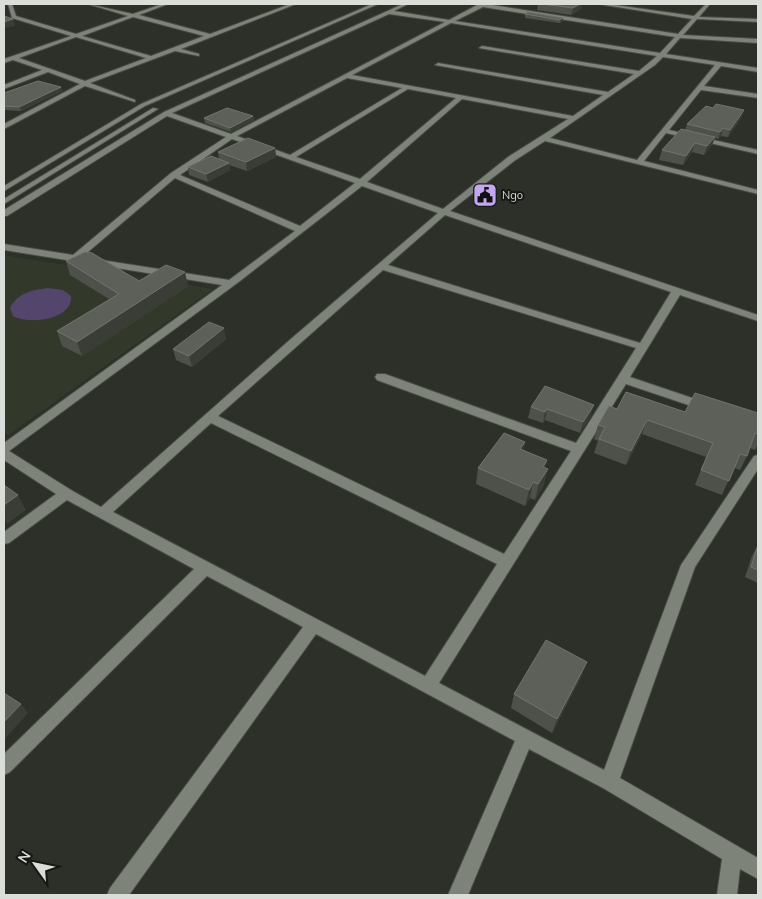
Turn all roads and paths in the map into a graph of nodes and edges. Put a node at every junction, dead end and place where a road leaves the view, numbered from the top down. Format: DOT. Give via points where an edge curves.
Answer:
graph roads {
  1 [pos="10,4"];
  2 [pos="90,4"];
  3 [pos="166,4"];
  4 [pos="294,4"];
  5 [pos="364,4"];
  6 [pos="376,4"];
  7 [pos="394,4"];
  8 [pos="406,4"];
  9 [pos="600,4"];
  10 [pos="708,4"];
  11 [pos="482,5"];
  12 [pos="388,12"];
  13 [pos="134,15"];
  14 [pos="697,18"];
  15 [pos="758,20"];
  16 [pos="448,23"];
  17 [pos="76,36"];
  18 [pos="210,36"];
  19 [pos="680,36"];
  20 [pos="758,41"];
  21 [pos="482,48"];
  22 [pos="174,49"];
  23 [pos="4,54"];
  24 [pos="664,54"];
  25 [pos="197,55"];
  26 [pos="14,58"];
  27 [pos="151,58"];
  28 [pos="4,61"];
  29 [pos="719,64"];
  30 [pos="438,65"];
  31 [pos="48,70"];
  32 [pos="758,70"];
  33 [pos="196,74"];
  34 [pos="640,74"];
  35 [pos="346,76"];
  36 [pos="207,77"];
  37 [pos="86,83"];
  38 [pos="4,86"];
  39 [pos="408,87"];
  40 [pos="702,88"];
  41 [pos="608,94"];
  42 [pos="758,96"];
  43 [pos="461,97"];
  44 [pos="133,101"];
  45 [pos="166,112"];
  46 [pos="573,118"];
  47 [pos="4,127"];
  48 [pos="666,131"];
  49 [pos="232,136"];
  50 [pos="544,139"];
  51 [pos="758,152"];
  52 [pos="291,157"];
  53 [pos="638,162"];
  54 [pos="174,176"];
  55 [pos="4,180"];
  56 [pos="361,183"];
  57 [pos="4,189"];
  58 [pos="758,192"];
  59 [pos="4,202"];
  60 [pos="444,212"];
  61 [pos="4,214"];
  62 [pos="301,230"];
  63 [pos="4,248"];
  64 [pos="75,258"];
  65 [pos="381,266"];
  66 [pos="229,283"];
  67 [pos="676,291"];
  68 [pos="758,318"];
  69 [pos="643,347"];
  70 [pos="381,378"];
  71 [pos="623,379"];
  72 [pos="722,412"];
  73 [pos="210,417"];
  74 [pos="4,449"];
  75 [pos="578,450"];
  76 [pos="4,454"];
  77 [pos="758,459"];
  78 [pos="66,494"];
  79 [pos="103,513"];
  80 [pos="4,540"];
  81 [pos="506,562"];
  82 [pos="205,568"];
  83 [pos="314,624"];
  84 [pos="428,685"];
  85 [pos="525,738"];
  86 [pos="4,766"];
  87 [pos="609,782"];
  88 [pos="732,854"];
  89 [pos="758,869"];
  90 [pos="118,895"];
  91 [pos="458,895"];
  92 [pos="727,895"];
  1 -- 17 [label="street" via="14,17"];
  2 -- 13 [label="street"];
  3 -- 13 [label="street"];
  4 -- 18 [label="street"];
  5 -- 33 [label="street"];
  6 -- 36 [label="street"];
  7 -- 59 [label="street" via="154,110"];
  8 -- 12 [label="street"];
  9 -- 14 [label="street"];
  10 -- 14 [label="street"];
  11 -- 16 [label="street"];
  11 -- 19 [label="street"];
  12 -- 16 [label="street"];
  12 -- 45 [label="street"];
  13 -- 17 [label="street"];
  13 -- 18 [label="street"];
  14 -- 15 [label="street"];
  14 -- 19 [label="street"];
  16 -- 24 [label="street"];
  16 -- 35 [label="street"];
  17 -- 26 [label="street"];
  17 -- 27 [label="street"];
  18 -- 22 [label="street"];
  19 -- 20 [label="street"];
  19 -- 24 [label="street"];
  21 -- 34 [label="street"];
  22 -- 25 [label="street"];
  22 -- 27 [label="street"];
  23 -- 26 [label="street"];
  24 -- 29 [label="street"];
  24 -- 34 [label="street"];
  26 -- 28 [label="street"];
  26 -- 31 [label="street"];
  27 -- 37 [label="street"];
  29 -- 32 [label="street"];
  29 -- 40 [label="street"];
  30 -- 41 [label="street"];
  31 -- 37 [label="street"];
  31 -- 38 [label="street"];
  33 -- 36 [label="street"];
  33 -- 44 [label="street"];
  34 -- 41 [label="street"];
  35 -- 39 [label="street"];
  35 -- 49 [label="street"];
  36 -- 57 [label="street" via="143,105"];
  37 -- 44 [label="street"];
  37 -- 47 [label="street"];
  39 -- 43 [label="street"];
  39 -- 52 [label="street"];
  40 -- 42 [label="street"];
  40 -- 48 [label="street"];
  41 -- 46 [label="street"];
  43 -- 46 [label="street"];
  43 -- 56 [label="street"];
  44 -- 55 [label="street"];
  45 -- 49 [label="street"];
  45 -- 61 [label="street"];
  46 -- 50 [label="street"];
  48 -- 51 [label="street"];
  48 -- 53 [label="street"];
  49 -- 52 [label="street"];
  49 -- 54 [label="street"];
  50 -- 53 [label="street"];
  50 -- 60 [label="street" via="511,159"];
  52 -- 56 [label="street"];
  53 -- 58 [label="street"];
  54 -- 62 [label="street"];
  54 -- 64 [label="street"];
  56 -- 60 [label="street"];
  56 -- 62 [label="street"];
  60 -- 65 [label="street"];
  60 -- 67 [label="street"];
  62 -- 66 [label="street"];
  63 -- 64 [label="street"];
  64 -- 66 [label="street"];
  65 -- 69 [label="street"];
  65 -- 73 [label="street"];
  66 -- 74 [label="street"];
  67 -- 68 [label="street"];
  67 -- 69 [label="street"];
  69 -- 71 [label="street"];
  70 -- 75 [label="street"];
  71 -- 72 [label="street"];
  71 -- 75 [label="street"];
  73 -- 79 [label="street"];
  73 -- 81 [label="street"];
  75 -- 81 [label="street"];
  76 -- 78 [label="street"];
  77 -- 87 [label="street" via="688,565"];
  78 -- 79 [label="street"];
  78 -- 80 [label="street"];
  79 -- 82 [label="street"];
  81 -- 84 [label="street"];
  82 -- 83 [label="street"];
  82 -- 86 [label="street"];
  83 -- 84 [label="street"];
  83 -- 90 [label="street"];
  84 -- 85 [label="street"];
  85 -- 87 [label="street"];
  85 -- 91 [label="street"];
  87 -- 88 [label="street"];
  88 -- 89 [label="street"];
  88 -- 92 [label="street"];
}
